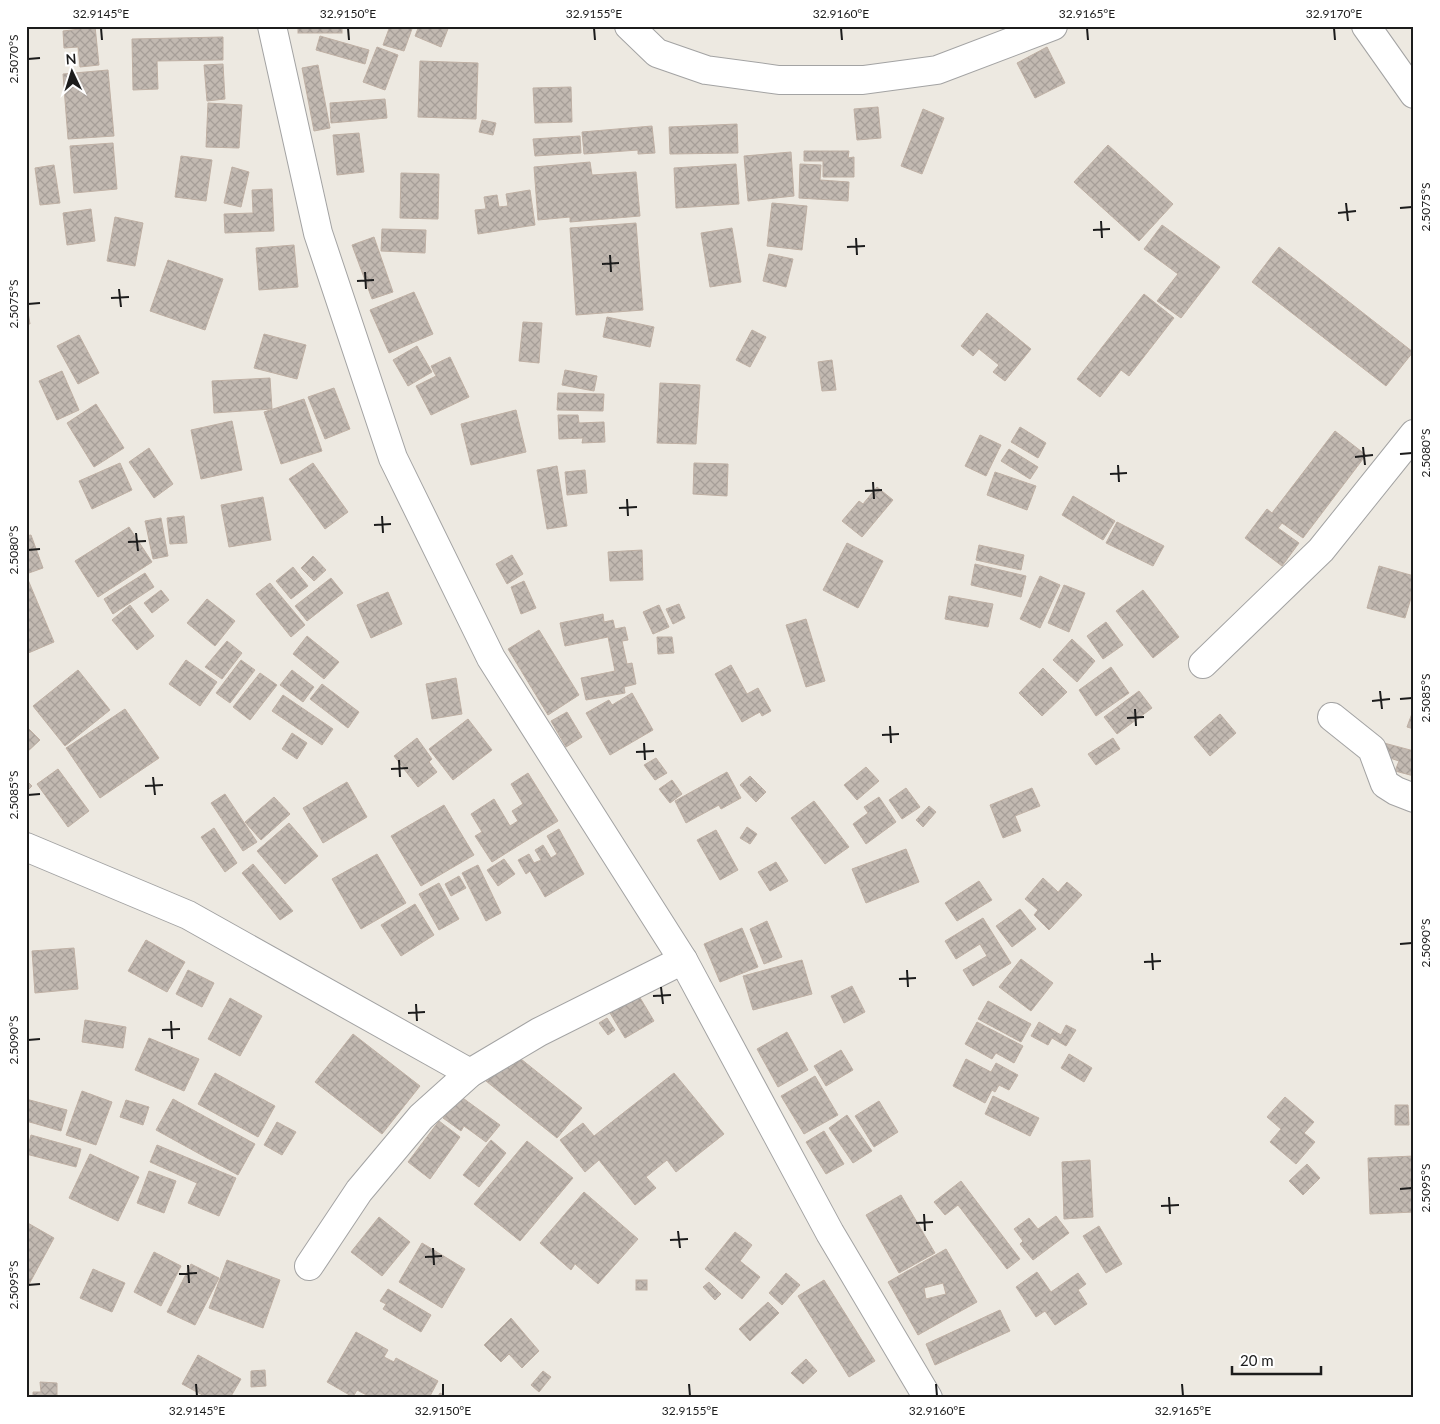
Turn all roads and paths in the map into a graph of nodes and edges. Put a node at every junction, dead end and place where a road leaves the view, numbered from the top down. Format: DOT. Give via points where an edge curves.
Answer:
graph roads {
  1 [pos="272,26"];
  2 [pos="629,26"];
  3 [pos="1053,26"];
  4 [pos="1366,26"];
  5 [pos="1414,94"];
  6 [pos="1414,434"];
  7 [pos="1203,664"];
  8 [pos="1332,717"];
  9 [pos="1414,798"];
  10 [pos="26,847"];
  11 [pos="683,960"];
  12 [pos="470,1073"];
  13 [pos="308,1266"];
  14 [pos="928,1398"];
  1 -- 11 [label="street" via="318,233 392,458 491,658"];
  2 -- 3 [label="street" via="657,53 706,70 779,80 863,80 936,70"];
  4 -- 5 [label="street"];
  6 -- 7 [label="street" via="1321,550"];
  8 -- 9 [label="street" via="1372,749 1386,784"];
  10 -- 12 [label="street" via="188,915"];
  11 -- 12 [label="street" via="539,1032"];
  11 -- 14 [label="street" via="830,1233"];
  12 -- 13 [label="street" via="421,1117 396,1146"];
}
